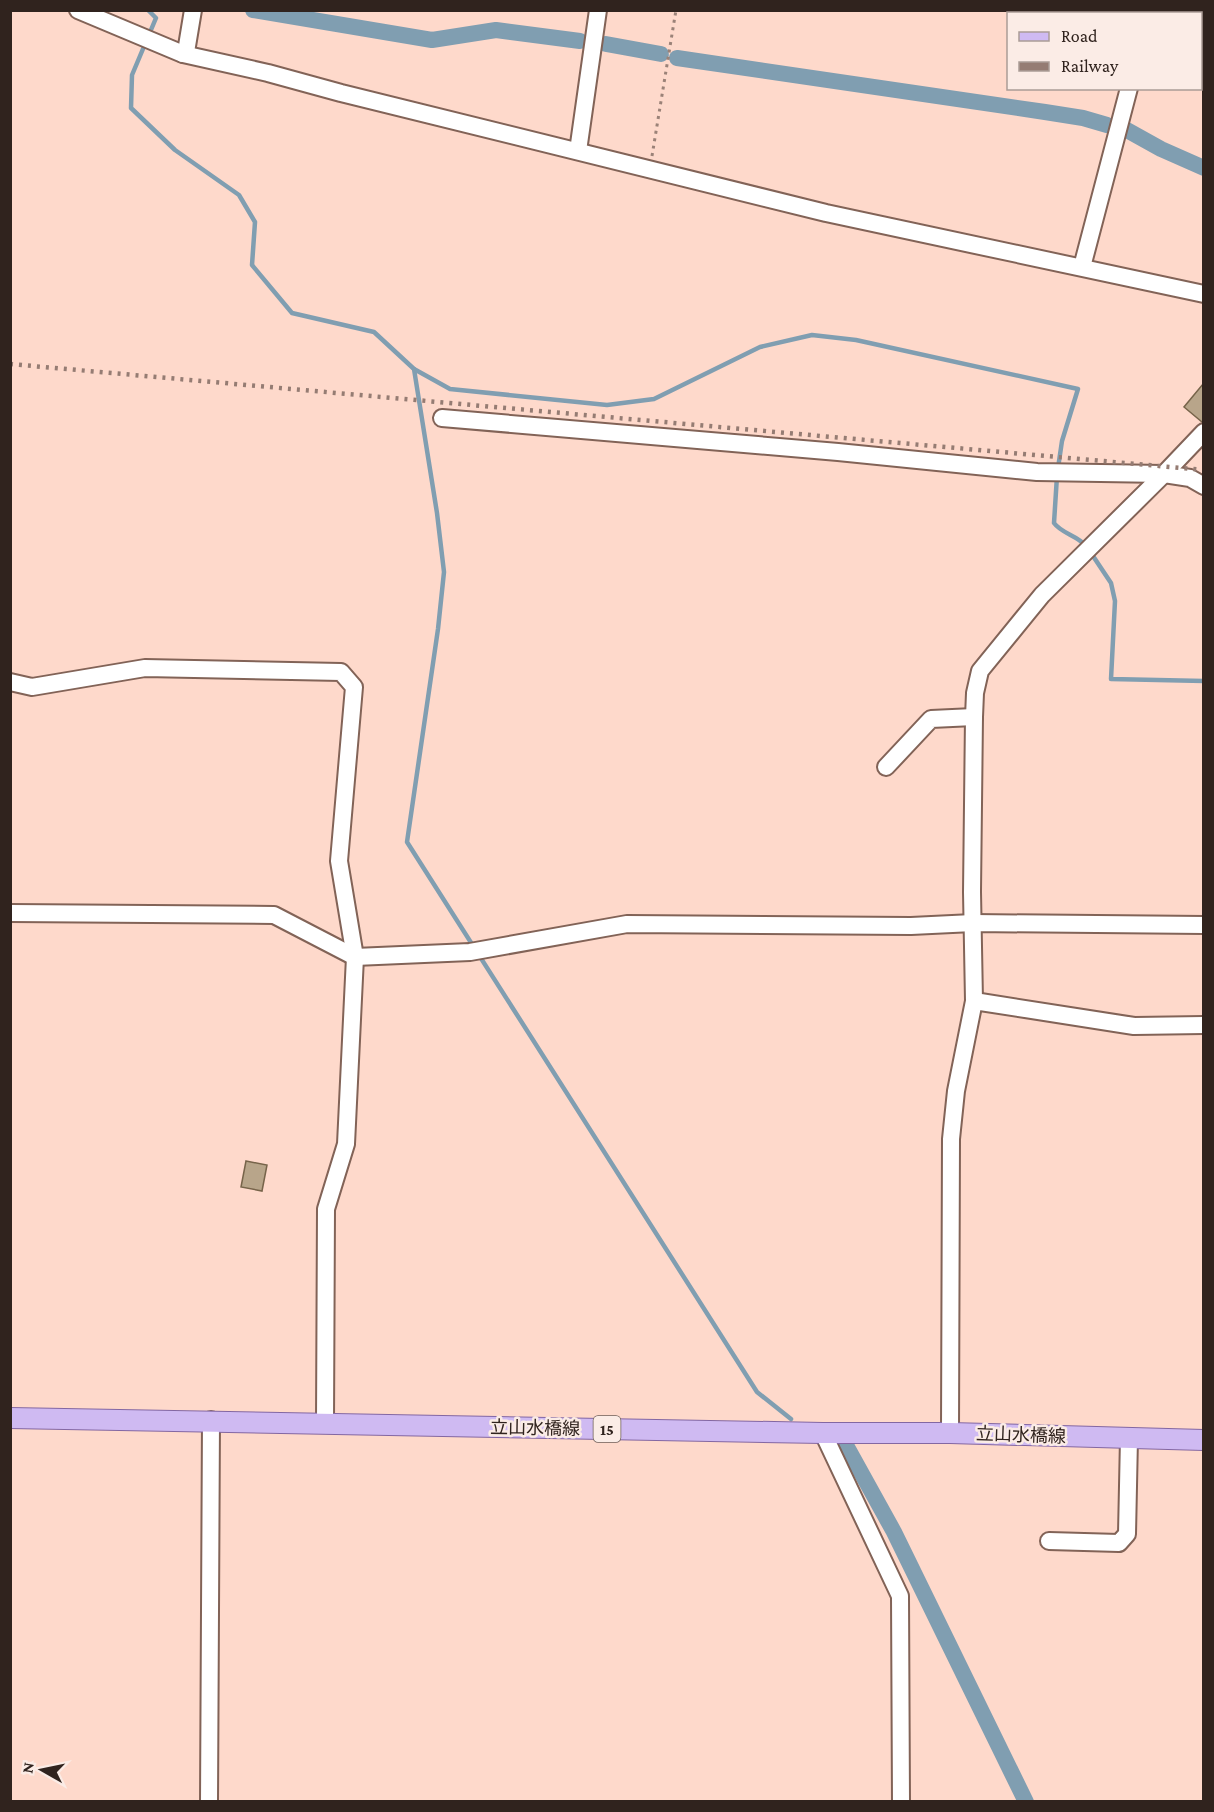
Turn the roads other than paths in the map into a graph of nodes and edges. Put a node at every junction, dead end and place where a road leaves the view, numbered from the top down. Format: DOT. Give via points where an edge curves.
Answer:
graph roads {
  1 [pos="78,10"];
  2 [pos="193,10"];
  3 [pos="598,10"];
  4 [pos="183,54"];
  5 [pos="1128,90"];
  6 [pos="578,151"];
  7 [pos="1082,267"];
  8 [pos="1203,295"];
  9 [pos="442,418"];
  10 [pos="1203,432"];
  11 [pos="1164,474"];
  12 [pos="1203,486"];
  13 [pos="10,682"];
  14 [pos="974,717"];
  15 [pos="886,767"];
  16 [pos="10,913"];
  17 [pos="973,923"];
  18 [pos="1203,925"];
  19 [pos="355,957"];
  20 [pos="974,1001"];
  21 [pos="1203,1024"];
  22 [pos="10,1418"];
  23 [pos="211,1420"];
  24 [pos="325,1422"];
  25 [pos="823,1433"];
  26 [pos="950,1433"];
  27 [pos="1129,1438"];
  28 [pos="1203,1440"];
  29 [pos="1049,1541"];
  30 [pos="209,1802"];
  31 [pos="901,1802"];
  1 -- 4 [label="street"];
  2 -- 4 [label="street"];
  3 -- 6 [label="street"];
  4 -- 6 [label="street"];
  5 -- 7 [label="street"];
  6 -- 7 [label="street" via="826,213"];
  7 -- 8 [label="street"];
  9 -- 11 [label="street" via="1037,472"];
  10 -- 11 [label="street"];
  11 -- 12 [label="street" via="1190,478"];
  11 -- 14 [label="street" via="1042,596 980,671"];
  13 -- 19 [label="street" via="32,687 145,668 341,672 354,687 339,861"];
  14 -- 15 [label="street" via="931,719"];
  14 -- 17 [label="street"];
  16 -- 19 [label="street" via="274,915"];
  17 -- 18 [label="street"];
  17 -- 19 [label="street" via="627,924 470,952"];
  17 -- 20 [label="street"];
  19 -- 24 [label="street" via="346,1144 326,1209"];
  20 -- 21 [label="street" via="1134,1026"];
  20 -- 26 [label="street" via="951,1139"];
  22 -- 23 [label="main road, 立山水橋線 / 15"];
  23 -- 24 [label="main road, 立山水橋線 / 15"];
  23 -- 30 [label="street"];
  24 -- 25 [label="main road, 立山水橋線 / 15"];
  25 -- 26 [label="main road, 立山水橋線 / 15"];
  25 -- 31 [label="street" via="900,1596"];
  26 -- 27 [label="main road, 立山水橋線 / 15"];
  27 -- 28 [label="main road, 立山水橋線 / 15"];
  27 -- 29 [label="street" via="1127,1534 1119,1543"];
}
